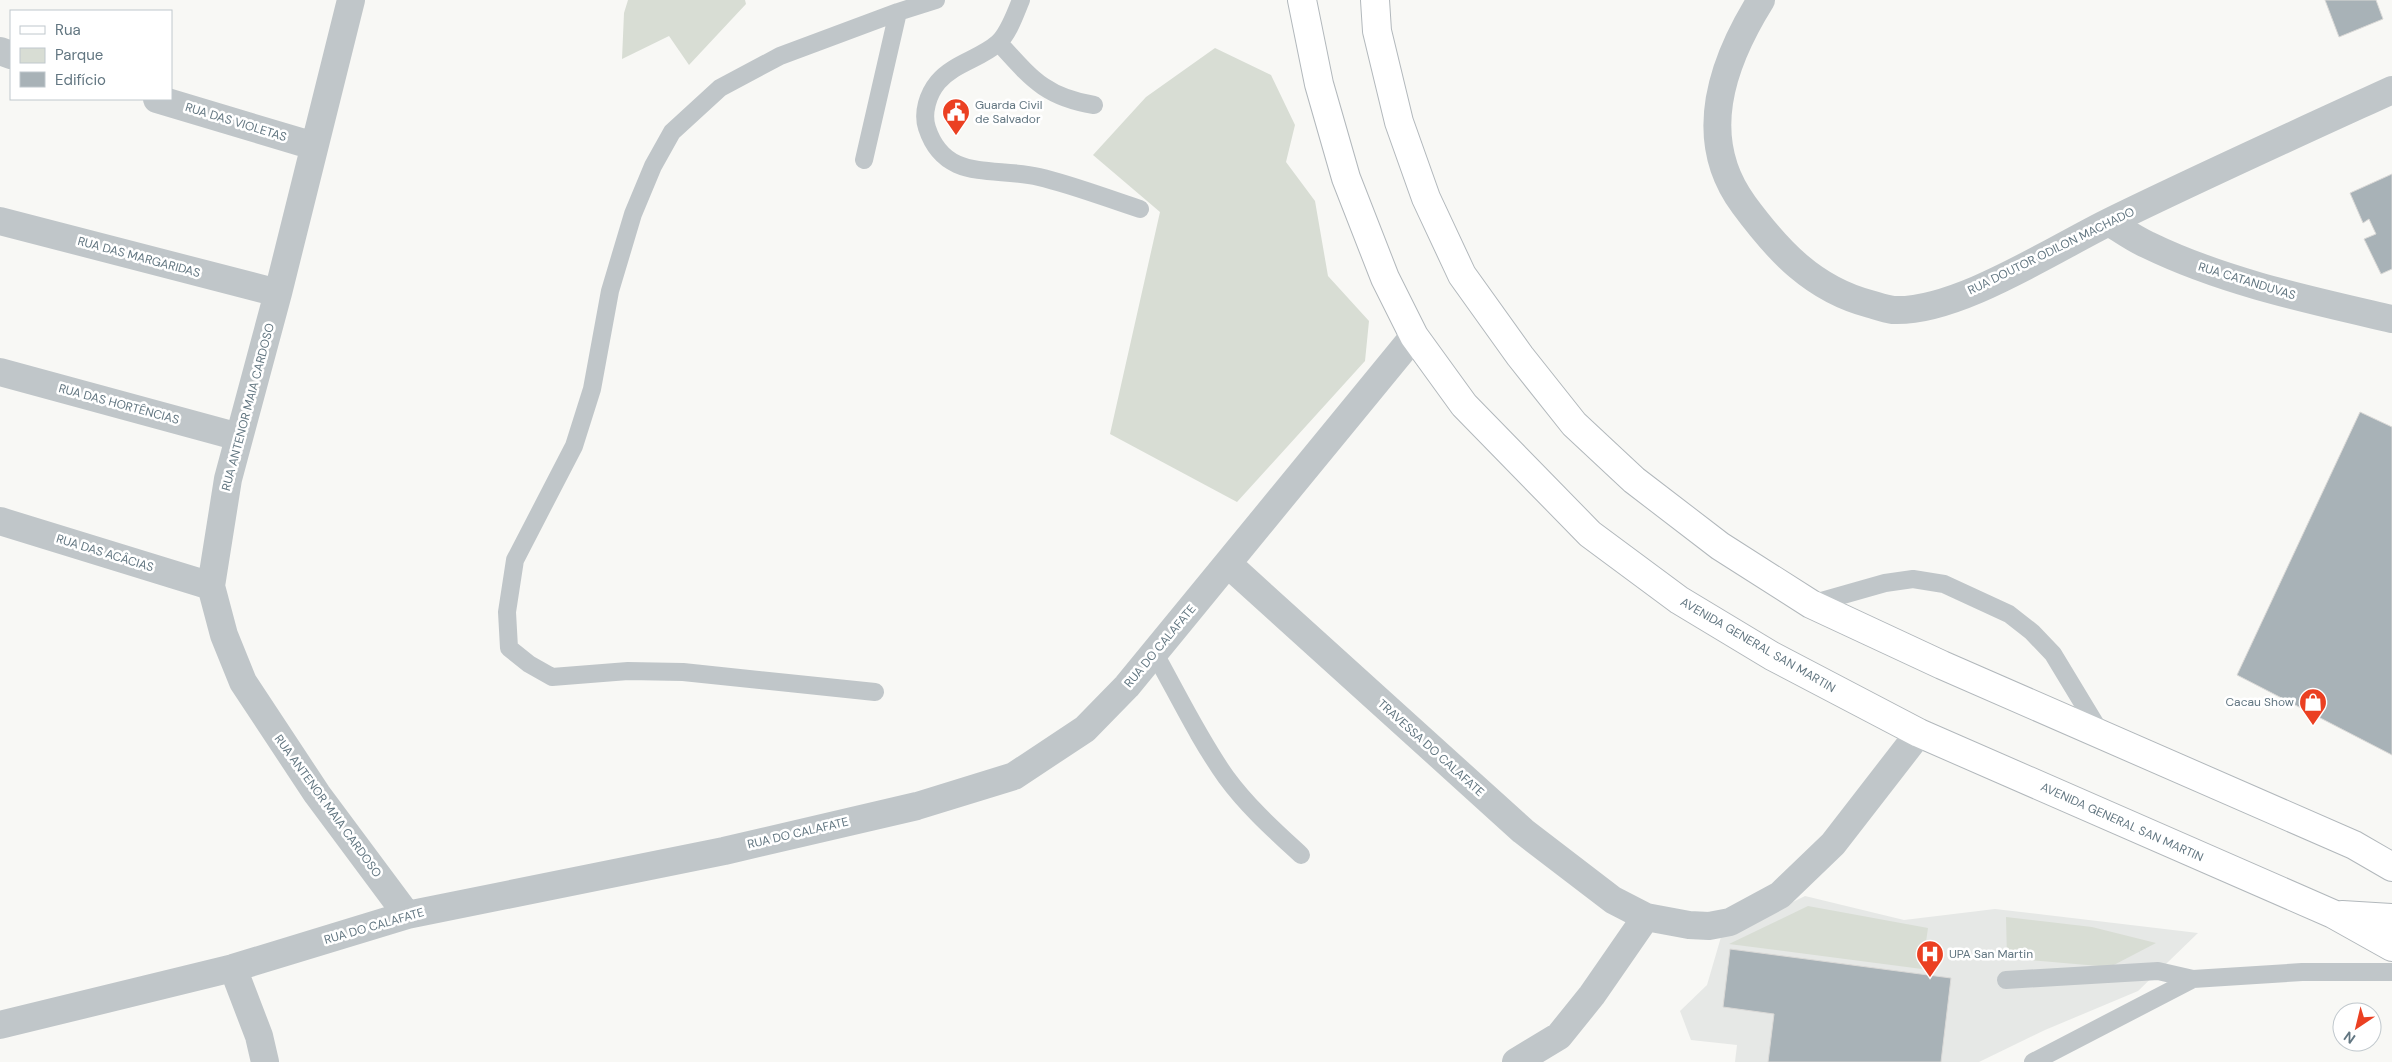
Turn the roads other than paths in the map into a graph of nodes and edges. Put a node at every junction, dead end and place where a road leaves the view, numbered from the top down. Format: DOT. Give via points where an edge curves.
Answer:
graph roads {
  1 [pos="351,0"];
  2 [pos="936,0"];
  3 [pos="1021,0"];
  4 [pos="1302,0"];
  5 [pos="1375,0"];
  6 [pos="1761,0"];
  7 [pos="898,12"];
  8 [pos="999,43"];
  9 [pos="2392,90"];
  10 [pos="160,100"];
  11 [pos="1094,106"];
  12 [pos="314,146"];
  13 [pos="864,160"];
  14 [pos="1140,209"];
  15 [pos="0,221"];
  16 [pos="2108,222"];
  17 [pos="278,293"];
  18 [pos="2392,319"];
  19 [pos="1414,336"];
  20 [pos="0,372"];
  21 [pos="239,437"];
  22 [pos="0,521"];
  23 [pos="1228,564"];
  24 [pos="211,586"];
  25 [pos="1811,604"];
  26 [pos="1155,654"];
  27 [pos="875,692"];
  28 [pos="1919,733"];
  29 [pos="2102,735"];
  30 [pos="2354,845"];
  31 [pos="2392,850"];
  32 [pos="1301,855"];
  33 [pos="2392,867"];
  34 [pos="2333,914"];
  35 [pos="407,915"];
  36 [pos="1646,917"];
  37 [pos="2392,918"];
  38 [pos="2392,947"];
  39 [pos="233,968"];
  40 [pos="2392,972"];
  41 [pos="2193,979"];
  42 [pos="2006,980"];
  43 [pos="0,1025"];
  44 [pos="265,1062"];
  45 [pos="1516,1062"];
  46 [pos="2033,1062"];
  1 -- 12 [label="street, RUA ANTENOR MAIA CARDOSO"];
  2 -- 7 [label="lane"];
  3 -- 8 [label="lane"];
  4 -- 19 [label="main road, AVENIDA GENERAL SAN MARTIN" via="1319,84 1346,178 1385,278"];
  5 -- 25 [label="main road" via="1377,31 1399,122 1426,198 1462,275 1514,348 1574,424 1634,480 1720,546"];
  6 -- 16 [label="street, RUA DOUTOR ODILON MACHADO" via="1736,46 1719,93 1718,141 1733,190 1770,240 1806,274 1848,298 1892,310 1930,306 1974,291"];
  7 -- 13 [label="lane"];
  7 -- 27 [label="lane" via="771,61 720,88 672,132 633,214 610,292 592,389 574,446 515,560 506,612 509,648 552,677 628,671 683,672"];
  8 -- 11 [label="lane" via="1032,78 1053,94"];
  8 -- 14 [label="lane" via="958,66 938,82 927,101 925,122 932,142 945,158 968,170 1038,176"];
  9 -- 16 [label="street, RUA DOUTOR ODILON MACHADO"];
  10 -- 12 [label="street, RUA DAS VIOLETAS"];
  12 -- 17 [label="street, RUA ANTENOR MAIA CARDOSO"];
  15 -- 17 [label="street, RUA DAS MARGARIDAS"];
  16 -- 18 [label="street, RUA CATANDUVAS" via="2147,245 2195,265 2296,296"];
  17 -- 21 [label="street, RUA ANTENOR MAIA CARDOSO"];
  19 -- 23 [label="street, RUA DO CALAFATE"];
  19 -- 28 [label="main road, AVENIDA GENERAL SAN MARTIN" via="1464,405 1590,534 1679,600 1772,656"];
  20 -- 21 [label="street, RUA DAS HORTÊNCIAS"];
  21 -- 24 [label="street, RUA ANTENOR MAIA CARDOSO" via="228,479"];
  22 -- 24 [label="street, RUA DAS ACÂCIAS"];
  23 -- 26 [label="street, RUA DO CALAFATE"];
  23 -- 36 [label="street, TRAVESSA DO CALAFATE" via="1523,831 1612,900"];
  24 -- 35 [label="street, RUA ANTENOR MAIA CARDOSO" via="224,636 243,682 317,794"];
  25 -- 29 [label="main road" via="1942,666"];
  25 -- 29 [label="lane" via="1885,583 1913,579 1944,584 2009,614 2032,632 2053,654"];
  26 -- 32 [label="lane" via="1226,777 1259,816"];
  26 -- 35 [label="street, RUA DO CALAFATE" via="1085,729 1014,776 917,806 724,851"];
  28 -- 34 [label="main road, AVENIDA GENERAL SAN MARTIN"];
  28 -- 36 [label="street, TRAVESSA DO CALAFATE" via="1833,844 1780,895 1730,922 1709,926 1688,926"];
  29 -- 30 [label="main road"];
  30 -- 31 [label="main road"];
  30 -- 33 [label="main road"];
  34 -- 37 [label="main road"];
  34 -- 38 [label="main road, AVENIDA GENERAL SAN MARTIN"];
  35 -- 39 [label="street, RUA DO CALAFATE"];
  36 -- 45 [label="street" via="1559,1036"];
  39 -- 43 [label="street, RUA DO CALAFATE"];
  39 -- 44 [label="street" via="260,1036"];
  40 -- 41 [label="lane" via="2302,972"];
  41 -- 42 [label="lane" via="2158,971"];
  41 -- 46 [label="lane"];
}
